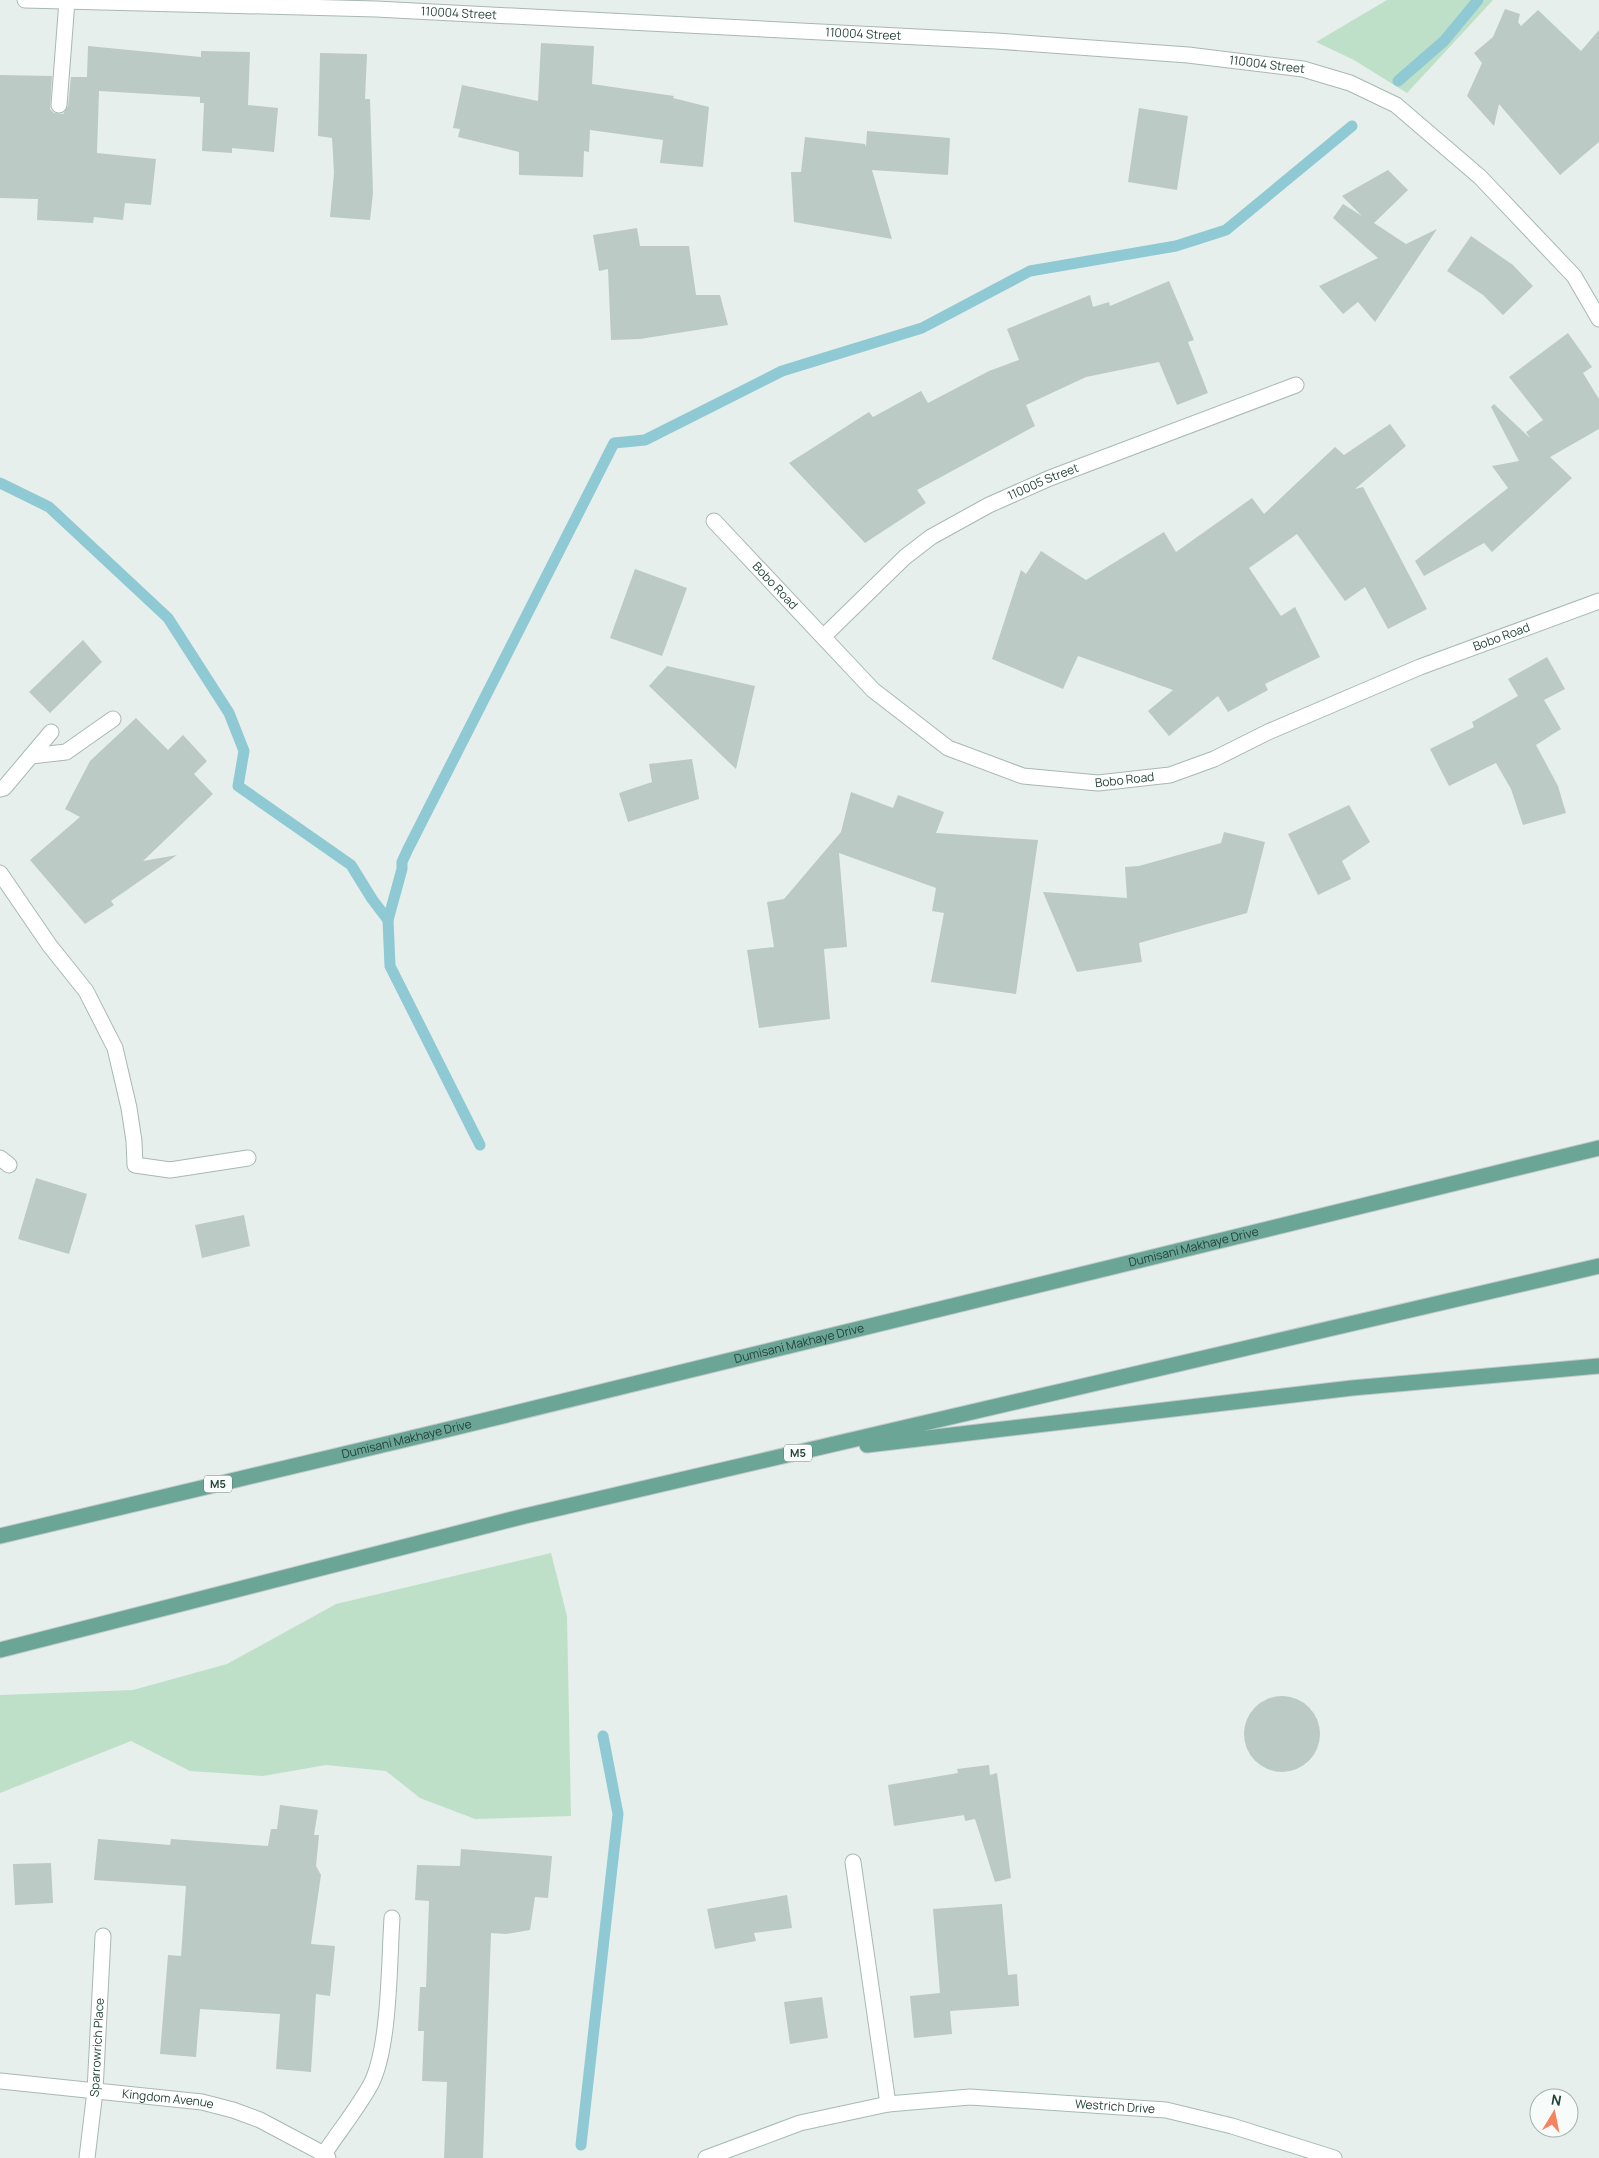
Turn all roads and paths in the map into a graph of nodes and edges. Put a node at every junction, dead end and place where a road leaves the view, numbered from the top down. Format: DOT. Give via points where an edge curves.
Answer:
graph roads {
  1 [pos="25,0"];
  2 [pos="67,1"];
  3 [pos="60,105"];
  4 [pos="1599,319"];
  5 [pos="1296,385"];
  6 [pos="714,521"];
  7 [pos="1599,601"];
  8 [pos="824,636"];
  9 [pos="112,718"];
  10 [pos="51,732"];
  11 [pos="31,756"];
  12 [pos="0,789"];
  13 [pos="0,873"];
  14 [pos="1599,1148"];
  15 [pos="248,1158"];
  16 [pos="1599,1266"];
  17 [pos="1599,1366"];
  18 [pos="793,1454"];
  19 [pos="0,1536"];
  20 [pos="0,1650"];
  21 [pos="853,1862"];
  22 [pos="392,1918"];
  23 [pos="103,1936"];
  24 [pos="0,2081"];
  25 [pos="95,2091"];
  26 [pos="888,2104"];
  27 [pos="326,2156"];
  28 [pos="87,2158"];
  29 [pos="706,2158"];
  30 [pos="1334,2158"];
  1 -- 2 [label="street, 110004 Street"];
  2 -- 3 [label="street"];
  2 -- 4 [label="street, 110004 Street" via="376,9 996,41 1188,55 1303,68 1350,83 1396,106 1480,177 1574,276"];
  5 -- 8 [label="street, 110005 Street" via="1050,478 989,505 931,537 905,557"];
  6 -- 8 [label="street, Bobo Road"];
  7 -- 8 [label="street, Bobo Road" via="1420,666 1214,759 1170,775 1098,783 1023,776 948,748 873,690"];
  9 -- 11 [label="street" via="66,752"];
  10 -- 11 [label="street"];
  11 -- 12 [label="street"];
  13 -- 15 [label="street" via="50,946 86,991 115,1048 129,1108 135,1165 170,1170"];
  14 -- 19 [label="main road, Dumisani Makhaye Drive / M5"];
  16 -- 18 [label="main road, M5"];
  17 -- 18 [label="main road" via="1352,1388"];
  18 -- 20 [label="main road, M5" via="525,1516"];
  21 -- 26 [label="street"];
  22 -- 27 [label="street, Kingdom Avenue" via="384,2033 376,2067 371,2083"];
  23 -- 25 [label="street, Sparrowrich Place"];
  24 -- 25 [label="street, Kingdom Avenue"];
  25 -- 27 [label="street, Kingdom Avenue" via="202,2102 234,2110 260,2120"];
  25 -- 28 [label="street, Sparrowrich Place"];
  26 -- 29 [label="street, Westrich Drive" via="800,2123"];
  26 -- 30 [label="street, Westrich Drive" via="970,2097 1166,2110 1232,2126"];
}
